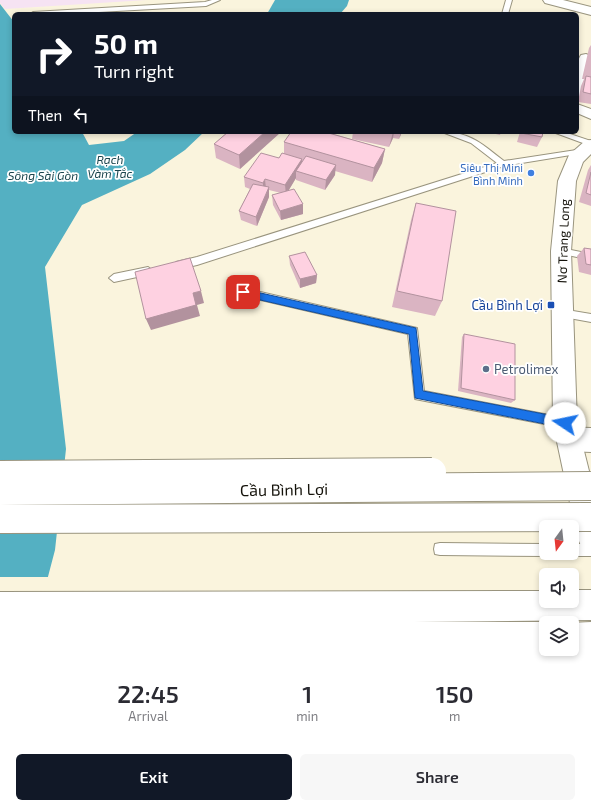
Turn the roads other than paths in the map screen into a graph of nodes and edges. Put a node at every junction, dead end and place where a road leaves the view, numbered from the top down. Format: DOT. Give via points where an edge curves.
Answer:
graph roads {
  1 [pos="217,0"];
  2 [pos="509,0"];
  3 [pos="549,0"];
  4 [pos="128,11"];
  5 [pos="591,11"];
  6 [pos="96,12"];
  7 [pos="506,12"];
  8 [pos="586,58"];
  9 [pos="579,88"];
  10 [pos="579,109"];
  11 [pos="591,114"];
  12 [pos="452,134"];
  13 [pos="561,134"];
  14 [pos="588,146"];
  15 [pos="503,164"];
  16 [pos="561,251"];
  17 [pos="591,257"];
  18 [pos="114,278"];
  19 [pos="243,292"];
  20 [pos="561,313"];
  21 [pos="591,318"];
  22 [pos="575,434"];
  23 [pos="591,471"];
  24 [pos="0,474"];
  25 [pos="591,486"];
  26 [pos="0,491"];
  27 [pos="591,517"];
  28 [pos="0,519"];
  29 [pos="591,536"];
  30 [pos="440,550"];
  31 [pos="539,550"];
  32 [pos="579,550"];
  33 [pos="591,550"];
  34 [pos="591,605"];
  35 [pos="0,607"];
  36 [pos="0,636"];
  37 [pos="539,637"];
  38 [pos="579,637"];
  39 [pos="591,637"];
  40 [pos="591,664"];
  41 [pos="0,667"];
  1 -- 4 [label="lane" via="206,4"];
  2 -- 7 [label="lane"];
  3 -- 5 [label="street"];
  4 -- 6 [label="lane"];
  8 -- 9 [label="street"];
  10 -- 11 [label="street"];
  12 -- 15 [label="lane" via="474,141"];
  13 -- 14 [label="lane"];
  14 -- 15 [label="lane"];
  14 -- 16 [label="main road, Nơ Trang Long" via="575,159 566,182"];
  15 -- 18 [label="lane" via="197,261"];
  16 -- 17 [label="lane"];
  16 -- 20 [label="main road, Nơ Trang Long"];
  19 -- 22 [label="lane" via="413,331 419,395"];
  20 -- 21 [label="lane"];
  20 -- 22 [label="main road, Nơ Trang Long"];
  22 -- 29 [label="main road, Nơ Trang Long"];
  23 -- 24 [label="main road, Cầu Bình Lợi, bridge"];
  25 -- 26 [label="main road, Cầu Bình Lợi, bridge"];
  27 -- 28 [label="main road, Cầu Bình Lợi, bridge"];
  30 -- 31 [label="lane"];
  32 -- 33 [label="lane"];
  34 -- 35 [label="main road"];
  36 -- 37 [label="main road"];
  38 -- 39 [label="main road"];
  40 -- 41 [label="main road"];
}
